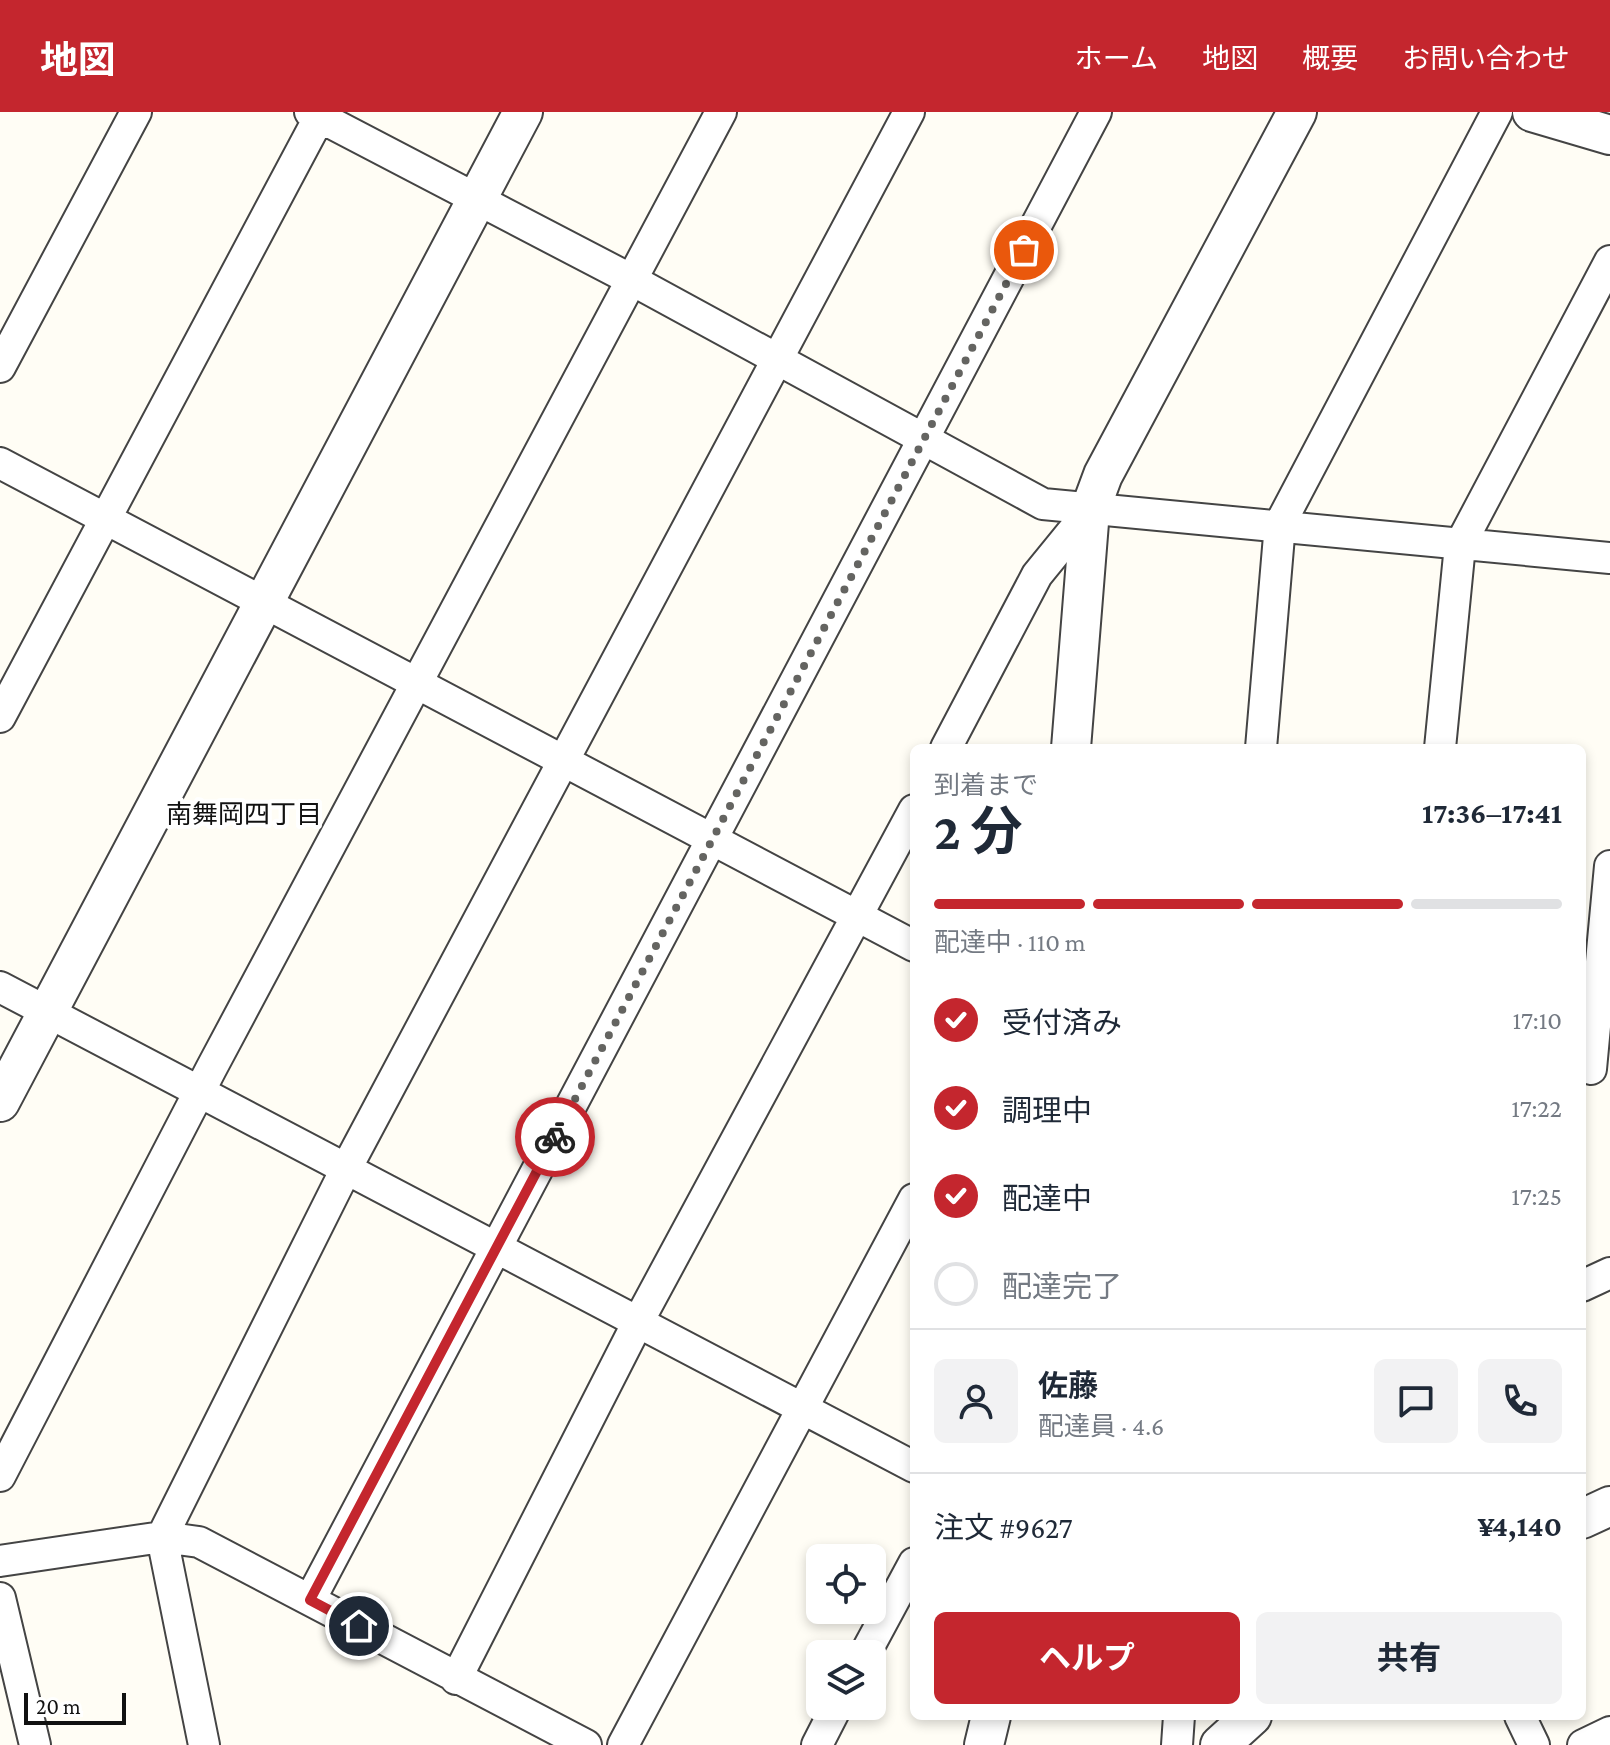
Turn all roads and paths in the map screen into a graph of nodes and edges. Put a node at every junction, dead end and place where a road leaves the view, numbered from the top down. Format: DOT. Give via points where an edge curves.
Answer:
graph roads {
  1 [pos="136,112"];
  2 [pos="523,112"];
  3 [pos="721,112"];
  4 [pos="909,112"];
  5 [pos="1096,112"];
  6 [pos="1297,112"];
  7 [pos="1497,112"];
  8 [pos="1532,112"];
  9 [pos="317,114"];
  10 [pos="1610,135"];
  11 [pos="477,200"];
  12 [pos="1610,261"];
  13 [pos="630,279"];
  14 [pos="778,360"];
  15 [pos="0,367"];
  16 [pos="925,437"];
  17 [pos="0,463"];
  18 [pos="1090,510"];
  19 [pos="107,519"];
  20 [pos="1280,524"];
  21 [pos="1460,545"];
  22 [pos="1610,558"];
  23 [pos="264,602"];
  24 [pos="418,685"];
  25 [pos="0,717"];
  26 [pos="948,744"];
  27 [pos="1071,744"];
  28 [pos="1261,744"];
  29 [pos="1440,744"];
  30 [pos="565,762"];
  31 [pos="910,818"];
  32 [pos="712,840"];
  33 [pos="1610,866"];
  34 [pos="858,917"];
  35 [pos="910,944"];
  36 [pos="0,987"];
  37 [pos="47,1013"];
  38 [pos="1594,1069"];
  39 [pos="199,1092"];
  40 [pos="0,1102"];
  41 [pos="347,1167"];
  42 [pos="910,1207"];
  43 [pos="497,1248"];
  44 [pos="1610,1273"];
  45 [pos="1586,1284"];
  46 [pos="638,1322"];
  47 [pos="804,1410"];
  48 [pos="910,1465"];
  49 [pos="0,1476"];
  50 [pos="1610,1506"];
  51 [pos="1586,1517"];
  52 [pos="162,1537"];
  53 [pos="0,1561"];
  54 [pos="910,1570"];
  55 [pos="0,1598"];
  56 [pos="310,1600"];
  57 [pos="873,1640"];
  58 [pos="456,1679"];
  59 [pos="830,1720"];
  60 [pos="990,1720"];
  61 [pos="1179,1720"];
  62 [pos="1248,1720"];
  63 [pos="1522,1720"];
  64 [pos="1610,1732"];
  65 [pos="35,1745"];
  66 [pos="204,1745"];
  67 [pos="586,1745"];
  68 [pos="623,1745"];
  69 [pos="817,1745"];
  70 [pos="984,1745"];
  71 [pos="1177,1745"];
  72 [pos="1220,1745"];
  73 [pos="1534,1745"];
  74 [pos="1583,1745"];
  1 -- 15 [label="street"];
  2 -- 11 [label="street"];
  3 -- 13 [label="street"];
  4 -- 14 [label="street"];
  5 -- 16 [label="street"];
  6 -- 18 [label="street" via="1103,475"];
  7 -- 20 [label="street"];
  8 -- 10 [label="street"];
  9 -- 11 [label="street"];
  9 -- 19 [label="street"];
  11 -- 13 [label="street"];
  11 -- 23 [label="street"];
  12 -- 21 [label="street"];
  13 -- 14 [label="street"];
  13 -- 24 [label="street"];
  14 -- 16 [label="street"];
  14 -- 30 [label="street"];
  16 -- 18 [label="street" via="1043,504"];
  16 -- 32 [label="street"];
  17 -- 19 [label="street"];
  18 -- 20 [label="street"];
  18 -- 26 [label="street" via="1037,575"];
  18 -- 27 [label="street"];
  19 -- 23 [label="street"];
  19 -- 25 [label="street"];
  20 -- 21 [label="street"];
  20 -- 28 [label="street"];
  21 -- 22 [label="street"];
  21 -- 29 [label="street"];
  23 -- 24 [label="street"];
  23 -- 37 [label="street"];
  24 -- 30 [label="street"];
  24 -- 39 [label="street"];
  30 -- 32 [label="street"];
  30 -- 41 [label="street"];
  31 -- 34 [label="street"];
  32 -- 34 [label="street"];
  32 -- 43 [label="street"];
  33 -- 38 [label="street"];
  34 -- 35 [label="street"];
  34 -- 46 [label="street"];
  36 -- 37 [label="street"];
  37 -- 39 [label="street"];
  37 -- 40 [label="street"];
  39 -- 41 [label="street"];
  39 -- 49 [label="street"];
  41 -- 43 [label="street"];
  41 -- 52 [label="street"];
  42 -- 47 [label="street"];
  43 -- 46 [label="street"];
  43 -- 56 [label="street"];
  44 -- 45 [label="street"];
  46 -- 47 [label="street"];
  46 -- 58 [label="street"];
  47 -- 48 [label="street"];
  47 -- 68 [label="street"];
  50 -- 51 [label="street"];
  52 -- 53 [label="street"];
  52 -- 56 [label="street" via="199,1542"];
  52 -- 66 [label="street"];
  54 -- 57 [label="street"];
  55 -- 65 [label="street"];
  56 -- 58 [label="street"];
  58 -- 67 [label="street"];
  59 -- 69 [label="street"];
  60 -- 70 [label="street"];
  61 -- 71 [label="street"];
  62 -- 72 [label="street"];
  63 -- 73 [label="street"];
  64 -- 74 [label="street"];
}
